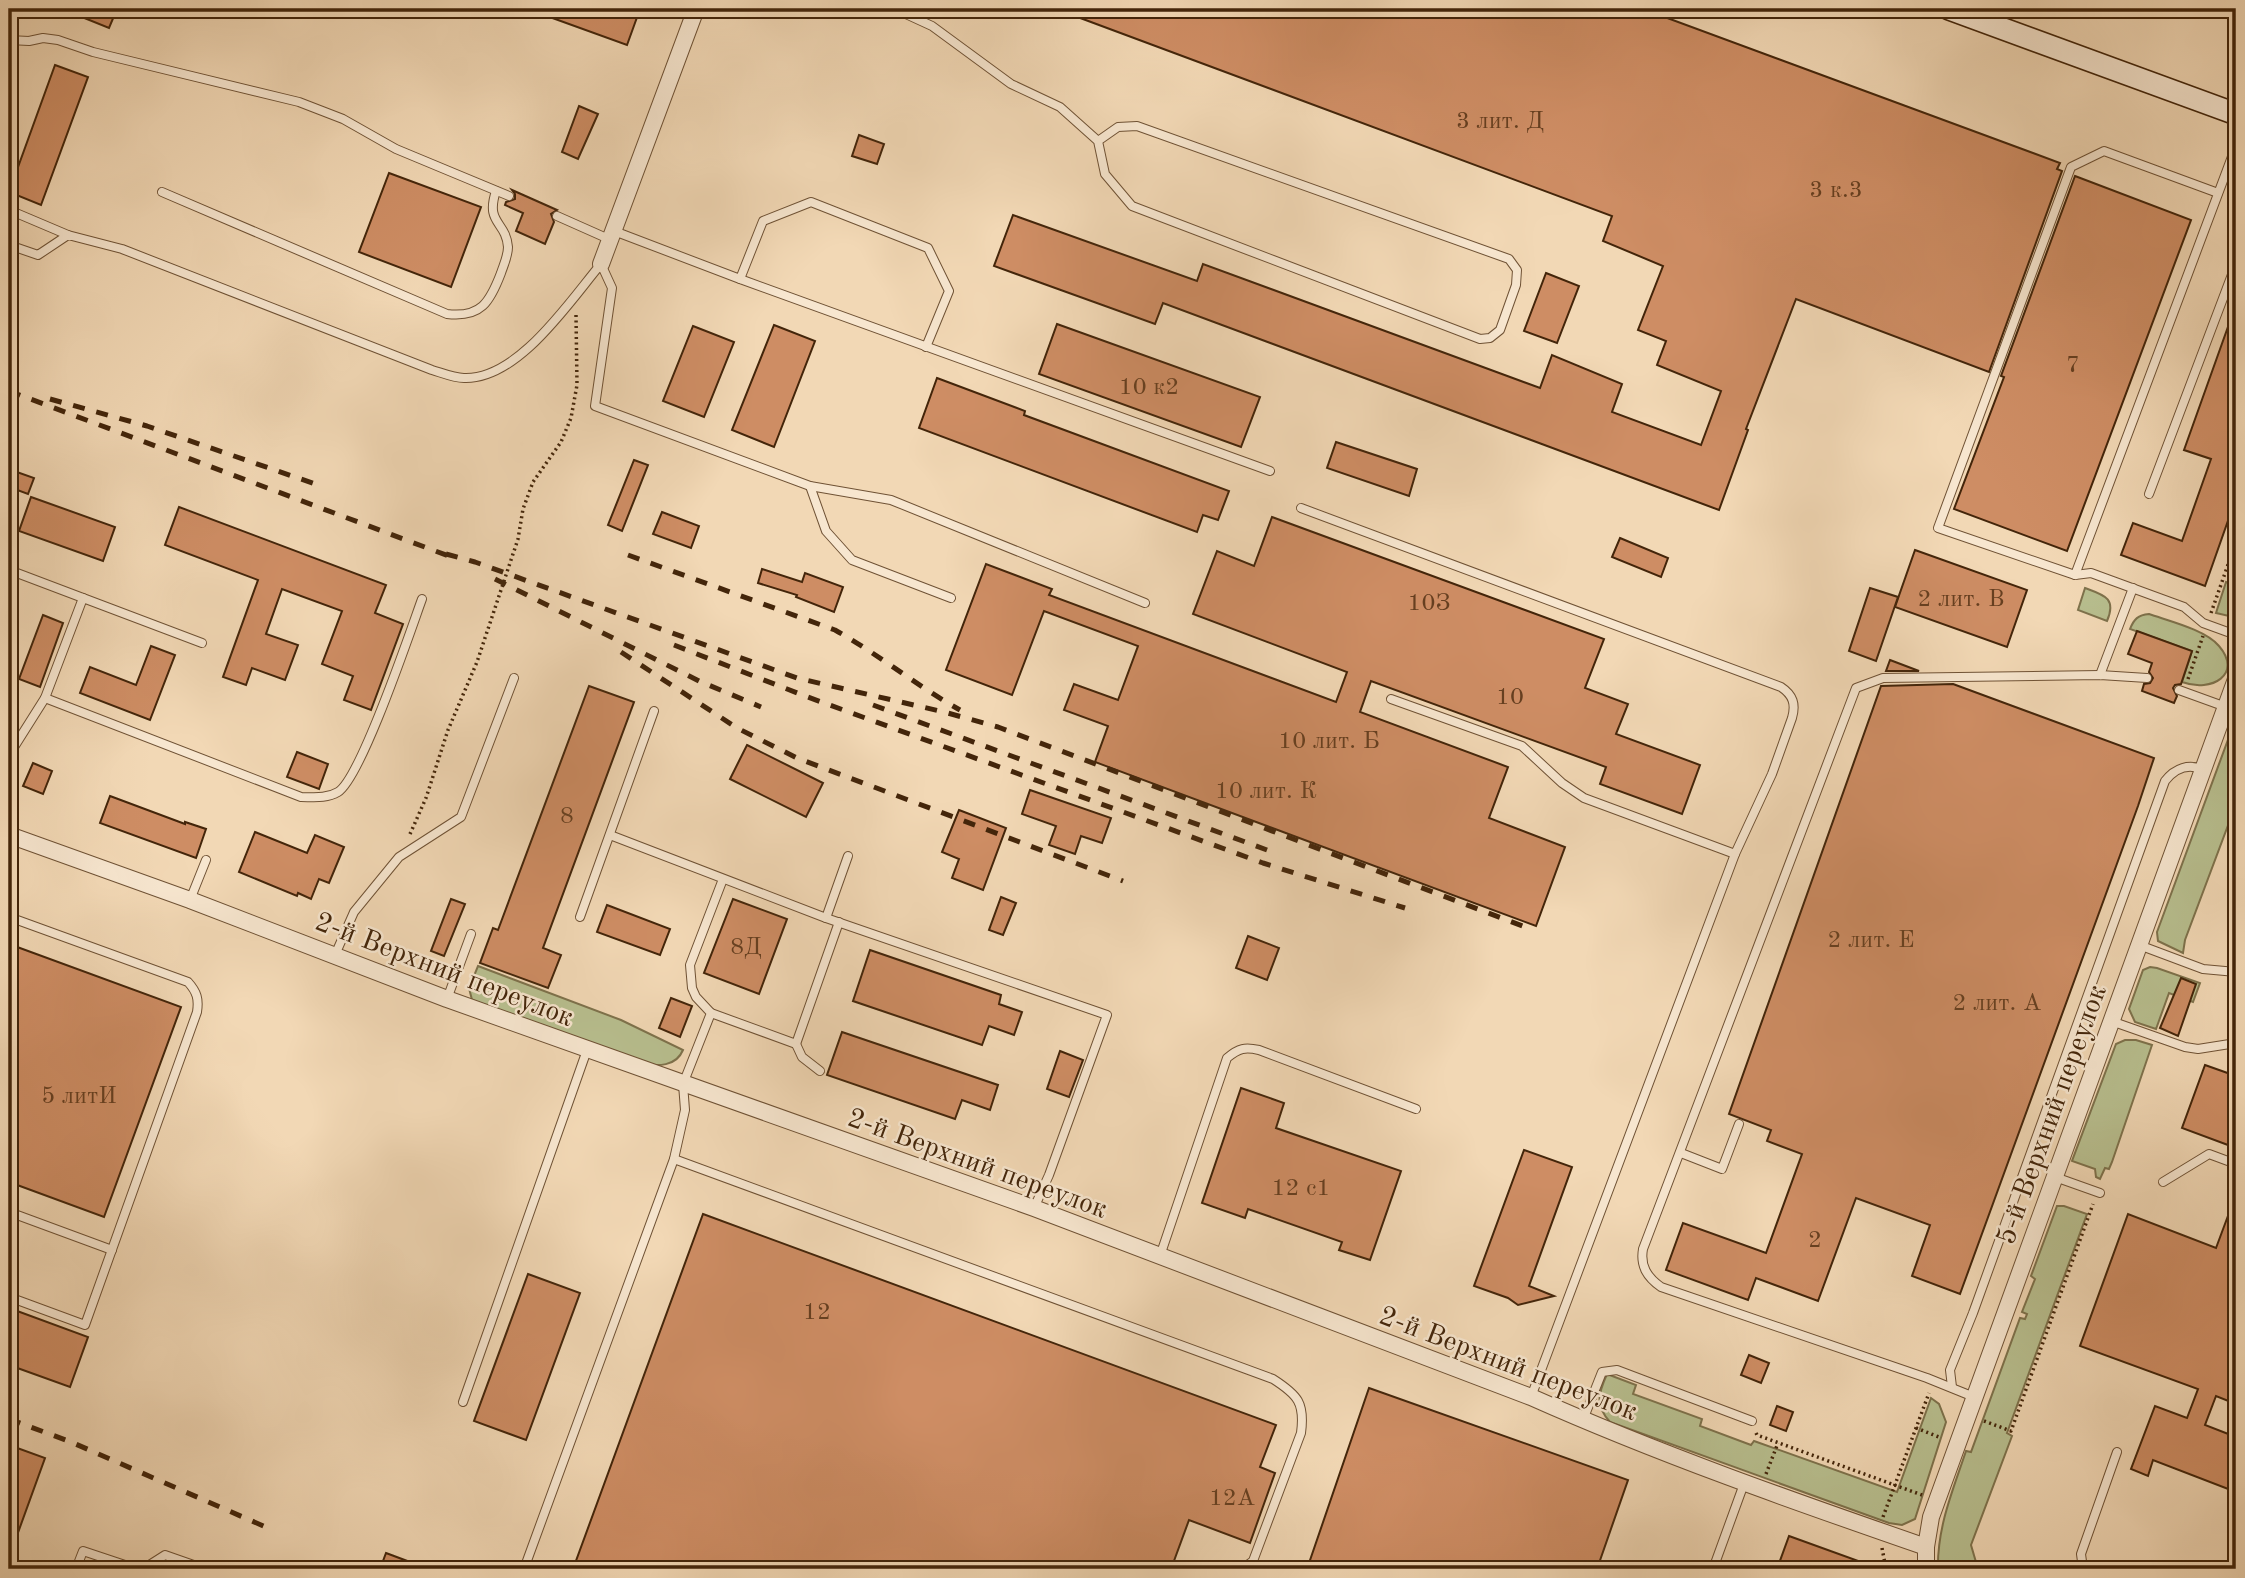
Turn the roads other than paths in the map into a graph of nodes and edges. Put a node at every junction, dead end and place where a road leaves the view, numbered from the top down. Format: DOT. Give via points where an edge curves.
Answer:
graph roads {
  1 [pos="696,9"];
  2 [pos="895,9"];
  3 [pos="1949,9"];
  4 [pos="9,40"];
  5 [pos="2236,114"];
  6 [pos="1098,141"];
  7 [pos="2236,146"];
  8 [pos="496,191"];
  9 [pos="162,192"];
  10 [pos="2218,193"];
  11 [pos="509,196"];
  12 [pos="9,210"];
  13 [pos="557,216"];
  14 [pos="68,235"];
  15 [pos="612,235"];
  16 [pos="9,244"];
  17 [pos="601,264"];
  18 [pos="2236,264"];
  19 [pos="740,279"];
  20 [pos="926,347"];
  21 [pos="1270,471"];
  22 [pos="810,486"];
  23 [pos="2149,494"];
  24 [pos="1301,508"];
  25 [pos="9,570"];
  26 [pos="2075,575"];
  27 [pos="2133,588"];
  28 [pos="83,598"];
  29 [pos="951,598"];
  30 [pos="422,599"];
  31 [pos="1145,603"];
  32 [pos="2236,635"];
  33 [pos="202,643"];
  34 [pos="2100,676"];
  35 [pos="514,678"];
  36 [pos="2147,678"];
  37 [pos="2236,679"];
  38 [pos="2179,690"];
  39 [pos="45,698"];
  40 [pos="1391,699"];
  41 [pos="2226,707"];
  42 [pos="654,711"];
  43 [pos="9,755"];
  44 [pos="9,762"];
  45 [pos="2204,770"];
  46 [pos="9,779"];
  47 [pos="9,835"];
  48 [pos="610,835"];
  49 [pos="1735,854"];
  50 [pos="848,856"];
  51 [pos="206,860"];
  52 [pos="723,879"];
  53 [pos="190,901"];
  54 [pos="9,917"];
  55 [pos="580,917"];
  56 [pos="827,918"];
  57 [pos="839,922"];
  58 [pos="471,934"];
  59 [pos="2139,945"];
  60 [pos="335,955"];
  61 [pos="2236,972"];
  62 [pos="447,999"];
  63 [pos="711,1013"];
  64 [pos="2111,1021"];
  65 [pos="2236,1043"];
  66 [pos="796,1044"];
  67 [pos="587,1050"];
  68 [pos="820,1071"];
  69 [pos="683,1084"];
  70 [pos="1416,1109"];
  71 [pos="1739,1124"];
  72 [pos="1681,1153"];
  73 [pos="674,1160"];
  74 [pos="2236,1164"];
  75 [pos="2055,1177"];
  76 [pos="2163,1182"];
  77 [pos="2099,1193"];
  78 [pos="1034,1208"];
  79 [pos="9,1212"];
  80 [pos="112,1250"];
  81 [pos="1160,1256"];
  82 [pos="9,1297"];
  83 [pos="1952,1387"];
  84 [pos="1531,1396"];
  85 [pos="1974,1397"];
  86 [pos="463,1402"];
  87 [pos="1583,1420"];
  88 [pos="1752,1421"];
  89 [pos="2118,1452"];
  90 [pos="1745,1481"];
  91 [pos="1926,1546"];
  92 [pos="76,1569"];
  93 [pos="137,1569"];
  94 [pos="143,1569"];
  95 [pos="205,1569"];
  96 [pos="524,1569"];
  97 [pos="1242,1569"];
  98 [pos="1713,1569"];
  99 [pos="1926,1569"];
  100 [pos="2083,1569"];
  1 -- 15 [label="street"];
  2 -- 6 [label="lane" via="932,26 1011,84 1060,107"];
  3 -- 5 [label="street"];
  4 -- 8 [label="lane" via="58,40 299,102"];
  6 -- 6 [label="lane" via="1105,174 1132,206 1480,339 1500,330 1516,285 1517,270 1509,258 1137,126 1118,127"];
  7 -- 10 [label="lane"];
  8 -- 9 [label="lane" via="492,212 508,244 507,257 486,304 461,316 447,314"];
  8 -- 11 [label="lane"];
  10 -- 26 [label="lane"];
  10 -- 26 [label="lane" via="2104,152 2071,167 1938,528"];
  12 -- 14 [label="lane"];
  13 -- 15 [label="lane"];
  14 -- 16 [label="lane" via="38,255"];
  14 -- 17 [label="lane" via="122,249 463,379 490,375 515,360"];
  15 -- 17 [label="street"];
  15 -- 19 [label="lane"];
  17 -- 22 [label="lane" via="612,288 595,406"];
  18 -- 23 [label="lane"];
  19 -- 20 [label="lane"];
  19 -- 20 [label="lane" via="762,221 811,202 928,248 949,290"];
  20 -- 21 [label="lane"];
  22 -- 29 [label="lane" via="826,531 852,560"];
  22 -- 31 [label="lane" via="891,500"];
  24 -- 49 [label="lane" via="1788,692 1793,699 1792,718"];
  25 -- 28 [label="lane"];
  26 -- 27 [label="lane" via="2091,573"];
  27 -- 32 [label="lane" via="2184,607 2203,623"];
  27 -- 34 [label="lane"];
  28 -- 33 [label="lane"];
  28 -- 39 [label="lane"];
  30 -- 39 [label="lane" via="350,780 338,792 322,797 301,797"];
  34 -- 36 [label="lane"];
  34 -- 72 [label="lane" via="1882,678 1856,688"];
  35 -- 60 [label="lane" via="461,817 400,857 354,912"];
  37 -- 41 [label="street, 5-й Верхний переулок"];
  38 -- 41 [label="lane"];
  39 -- 43 [label="lane"];
  40 -- 49 [label="lane" via="1522,746 1584,797"];
  41 -- 45 [label="street, 5-й Верхний переулок"];
  42 -- 48 [label="lane"];
  44 -- 46 [label="lane"];
  45 -- 59 [label="street, 5-й Верхний переулок"];
  45 -- 83 [label="lane" via="2183,767 2165,780 1950,1370"];
  47 -- 53 [label="street, 2-й Верхний переулок"];
  48 -- 52 [label="lane"];
  48 -- 55 [label="lane"];
  49 -- 84 [label="lane"];
  50 -- 56 [label="lane"];
  51 -- 53 [label="lane"];
  52 -- 56 [label="lane"];
  52 -- 63 [label="lane" via="690,965 692,988"];
  53 -- 60 [label="street, 2-й Верхний переулок"];
  54 -- 80 [label="lane" via="188,982 196,990 197,1012"];
  56 -- 57 [label="lane"];
  57 -- 66 [label="lane"];
  57 -- 78 [label="lane" via="1107,1014"];
  58 -- 62 [label="lane"];
  59 -- 61 [label="lane" via="2203,969"];
  59 -- 64 [label="street, 5-й Верхний переулок"];
  60 -- 62 [label="street, 2-й Верхний переулок"];
  62 -- 67 [label="street, 2-й Верхний переулок"];
  63 -- 66 [label="lane"];
  63 -- 69 [label="lane"];
  64 -- 65 [label="lane" via="2185,1047"];
  64 -- 75 [label="street, 5-й Верхний переулок"];
  66 -- 68 [label="lane"];
  67 -- 69 [label="street, 2-й Верхний переулок"];
  67 -- 86 [label="lane"];
  69 -- 73 [label="lane" via="685,1110"];
  69 -- 78 [label="street, 2-й Верхний переулок"];
  70 -- 81 [label="lane" via="1259,1050 1238,1049 1227,1058"];
  71 -- 72 [label="lane" via="1722,1169"];
  72 -- 83 [label="lane" via="1642,1258 1654,1282"];
  73 -- 96 [label="lane"];
  73 -- 97 [label="lane" via="1288,1389 1304,1415 1301,1433 1252,1561"];
  74 -- 76 [label="lane" via="2209,1154"];
  75 -- 77 [label="lane"];
  75 -- 85 [label="street, 5-й Верхний переулок"];
  78 -- 81 [label="street, 2-й Верхний переулок"];
  79 -- 80 [label="lane"];
  80 -- 82 [label="lane" via="85,1325"];
  81 -- 84 [label="street, 2-й Верхний переулок"];
  83 -- 85 [label="lane"];
  84 -- 87 [label="street, 2-й Верхний переулок"];
  85 -- 91 [label="street, 5-й Верхний переулок" via="1931,1517"];
  87 -- 88 [label="lane" via="1602,1373 1617,1370"];
  87 -- 90 [label="street, 2-й Верхний переулок"];
  89 -- 100 [label="lane" via="2081,1554"];
  90 -- 91 [label="street, 2-й Верхний переулок"];
  90 -- 98 [label="lane"];
  91 -- 99 [label="street, 5-й Верхний переулок"];
  92 -- 93 [label="lane" via="83,1550"];
  94 -- 95 [label="lane" via="165,1555"];
}
